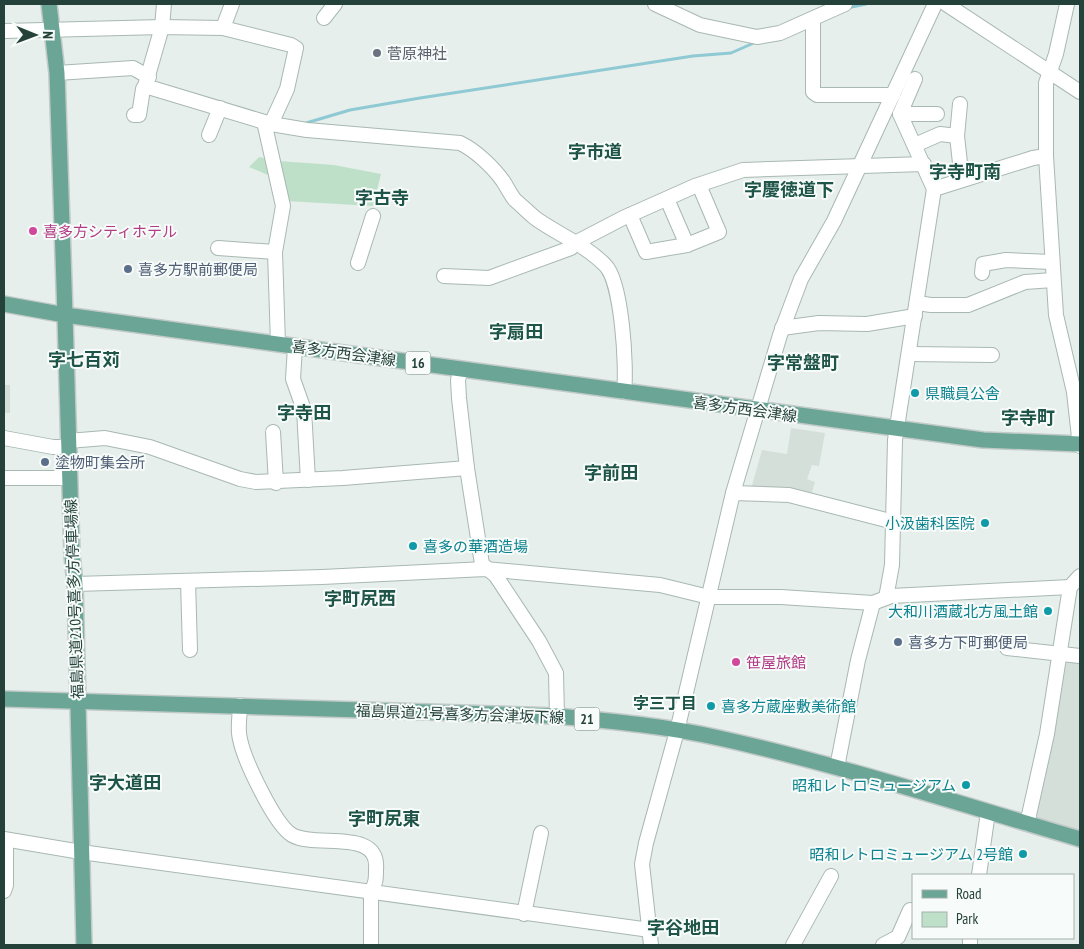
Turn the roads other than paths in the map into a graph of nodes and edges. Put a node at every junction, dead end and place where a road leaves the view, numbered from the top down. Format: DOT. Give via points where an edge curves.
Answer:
graph roads {
  1 [pos="49,4"];
  2 [pos="164,4"];
  3 [pos="232,4"];
  4 [pos="335,4"];
  5 [pos="655,4"];
  6 [pos="845,4"];
  7 [pos="935,4"];
  8 [pos="946,4"];
  9 [pos="1067,4"];
  10 [pos="324,18"];
  11 [pos="813,19"];
  12 [pos="162,27"];
  13 [pos="223,28"];
  14 [pos="53,29"];
  15 [pos="4,31"];
  16 [pos="1048,72"];
  17 [pos="57,74"];
  18 [pos="915,79"];
  19 [pos="147,82"];
  20 [pos="1080,92"];
  21 [pos="893,95"];
  22 [pos="960,104"];
  23 [pos="220,108"];
  24 [pos="900,114"];
  25 [pos="937,114"];
  26 [pos="134,115"];
  27 [pos="268,125"];
  28 [pos="209,135"];
  29 [pos="957,136"];
  30 [pos="915,145"];
  31 [pos="1046,156"];
  32 [pos="960,163"];
  33 [pos="924,164"];
  34 [pos="859,165"];
  35 [pos="699,185"];
  36 [pos="934,189"];
  37 [pos="668,198"];
  38 [pos="630,215"];
  39 [pos="373,216"];
  40 [pos="575,243"];
  41 [pos="686,245"];
  42 [pos="218,248"];
  43 [pos="276,252"];
  44 [pos="1052,262"];
  45 [pos="358,263"];
  46 [pos="982,272"];
  47 [pos="444,276"];
  48 [pos="1053,280"];
  49 [pos="4,304"];
  50 [pos="916,309"];
  51 [pos="65,314"];
  52 [pos="782,328"];
  53 [pos="278,344"];
  54 [pos="295,347"];
  55 [pos="908,354"];
  56 [pos="992,355"];
  57 [pos="461,369"];
  58 [pos="624,392"];
  59 [pos="1077,392"];
  60 [pos="758,411"];
  61 [pos="898,429"];
  62 [pos="273,432"];
  63 [pos="4,438"];
  64 [pos="68,444"];
  65 [pos="1080,445"];
  66 [pos="467,468"];
  67 [pos="4,478"];
  68 [pos="69,478"];
  69 [pos="308,480"];
  70 [pos="276,483"];
  71 [pos="733,493"];
  72 [pos="894,522"];
  73 [pos="485,569"];
  74 [pos="1080,576"];
  75 [pos="188,580"];
  76 [pos="76,584"];
  77 [pos="1070,587"];
  78 [pos="708,597"];
  79 [pos="883,599"];
  80 [pos="1006,648"];
  81 [pos="190,650"];
  82 [pos="1060,655"];
  83 [pos="1080,656"];
  84 [pos="4,699"];
  85 [pos="78,701"];
  86 [pos="240,705"];
  87 [pos="557,716"];
  88 [pos="677,731"];
  89 [pos="837,767"];
  90 [pos="988,812"];
  91 [pos="1027,824"];
  92 [pos="541,833"];
  93 [pos="5,839"];
  94 [pos="1080,839"];
  95 [pos="81,852"];
  96 [pos="978,874"];
  97 [pos="831,876"];
  98 [pos="371,891"];
  99 [pos="4,892"];
  100 [pos="910,910"];
  101 [pos="524,914"];
  102 [pos="650,930"];
  103 [pos="84,945"];
  104 [pos="371,945"];
  105 [pos="652,945"];
  106 [pos="793,945"];
  107 [pos="883,945"];
  1 -- 14 [label="main road"];
  2 -- 12 [label="street"];
  3 -- 13 [label="street"];
  4 -- 10 [label="street"];
  5 -- 11 [label="street" via="700,25 757,37 780,33"];
  6 -- 11 [label="street"];
  7 -- 21 [label="street"];
  8 -- 16 [label="street"];
  9 -- 16 [label="street" via="1056,54"];
  11 -- 21 [label="street" via="813,92 818,96"];
  12 -- 13 [label="street"];
  12 -- 14 [label="street"];
  12 -- 19 [label="street"];
  13 -- 27 [label="street" via="291,44 296,48 287,89"];
  14 -- 15 [label="street"];
  14 -- 17 [label="main road"];
  16 -- 20 [label="street"];
  16 -- 31 [label="street"];
  17 -- 19 [label="street" via="133,68"];
  17 -- 51 [label="main road"];
  18 -- 24 [label="street"];
  19 -- 23 [label="street"];
  19 -- 26 [label="street" via="139,115"];
  21 -- 34 [label="street"];
  22 -- 29 [label="street"];
  23 -- 27 [label="street"];
  23 -- 28 [label="street"];
  24 -- 25 [label="street"];
  24 -- 30 [label="street"];
  27 -- 40 [label="street" via="460,143 487,163 512,196 535,218"];
  27 -- 43 [label="street" via="272,164 282,202"];
  29 -- 30 [label="street" via="940,134"];
  29 -- 32 [label="street"];
  30 -- 33 [label="street"];
  31 -- 36 [label="street"];
  31 -- 44 [label="street"];
  33 -- 34 [label="street"];
  33 -- 36 [label="street"];
  34 -- 35 [label="street" via="748,169"];
  34 -- 52 [label="street" via="834,221 801,279"];
  35 -- 37 [label="street"];
  35 -- 41 [label="street" via="719,232"];
  36 -- 50 [label="street"];
  37 -- 38 [label="street"];
  37 -- 41 [label="street"];
  38 -- 40 [label="street"];
  38 -- 41 [label="street" via="646,252"];
  39 -- 45 [label="street"];
  40 -- 47 [label="street" via="570,248 488,278"];
  40 -- 58 [label="street" via="606,265 616,286 623,338"];
  42 -- 43 [label="street"];
  43 -- 53 [label="street"];
  44 -- 46 [label="street" via="1006,260 983,264"];
  44 -- 48 [label="street"];
  48 -- 50 [label="street" via="1026,282 968,305"];
  48 -- 59 [label="street" via="1056,315"];
  49 -- 51 [label="main road"];
  50 -- 52 [label="street" via="867,324 819,323"];
  50 -- 55 [label="street"];
  51 -- 53 [label="main road, 喜多方西会津線 / 16"];
  51 -- 64 [label="main road, 福島県道210号喜多方停車場線"];
  52 -- 60 [label="street"];
  53 -- 54 [label="main road, 喜多方西会津線 / 16"];
  54 -- 57 [label="main road, 喜多方西会津線 / 16"];
  54 -- 69 [label="street" via="294,380 304,410"];
  55 -- 56 [label="street"];
  55 -- 61 [label="street"];
  57 -- 58 [label="main road, 喜多方西会津線 / 16"];
  57 -- 66 [label="street" via="459,398"];
  58 -- 60 [label="main road, 喜多方西会津線 / 16"];
  59 -- 65 [label="street"];
  60 -- 61 [label="main road, 喜多方西会津線 / 16"];
  60 -- 71 [label="street"];
  61 -- 65 [label="main road, 喜多方西会津線 / 16" via="984,440"];
  61 -- 72 [label="street" via="895,440"];
  62 -- 70 [label="street"];
  63 -- 64 [label="street" via="53,447"];
  64 -- 68 [label="main road, 福島県道210号喜多方停車場線"];
  64 -- 70 [label="street" via="105,438 150,446 240,479"];
  66 -- 69 [label="street"];
  66 -- 73 [label="street" via="480,557"];
  67 -- 68 [label="street"];
  68 -- 76 [label="main road, 福島県道210号喜多方停車場線"];
  69 -- 70 [label="street"];
  71 -- 72 [label="street" via="788,494"];
  71 -- 78 [label="street"];
  72 -- 79 [label="street" via="892,565"];
  73 -- 75 [label="street"];
  73 -- 78 [label="street" via="660,585"];
  73 -- 87 [label="street" via="496,576 549,659 558,678"];
  74 -- 77 [label="street"];
  75 -- 76 [label="street"];
  75 -- 81 [label="street"];
  76 -- 85 [label="main road, 福島県道210号喜多方停車場線"];
  77 -- 79 [label="street"];
  77 -- 82 [label="street"];
  78 -- 79 [label="street"];
  78 -- 88 [label="street"];
  79 -- 89 [label="street" via="858,660"];
  80 -- 82 [label="street"];
  82 -- 83 [label="street"];
  82 -- 91 [label="street"];
  84 -- 85 [label="main road, 福島県道21号喜多方会津坂下線 / 21"];
  85 -- 86 [label="main road, 福島県道21号喜多方会津坂下線 / 21"];
  85 -- 95 [label="main road, 福島県道210号喜多方停車場線"];
  86 -- 87 [label="main road, 福島県道21号喜多方会津坂下線 / 21"];
  86 -- 98 [label="street" via="242,749 274,813 293,836 355,843 372,849 377,860 375,886"];
  87 -- 88 [label="main road, 福島県道21号喜多方会津坂下線 / 21"];
  88 -- 89 [label="main road, 福島県道21号喜多方会津坂下線 / 21" via="717,737"];
  88 -- 102 [label="street" via="642,864"];
  89 -- 90 [label="main road, 福島県道21号喜多方会津坂下線 / 21"];
  90 -- 91 [label="main road, 福島県道21号喜多方会津坂下線 / 21"];
  90 -- 96 [label="street"];
  91 -- 94 [label="main road, 福島県道21号喜多方会津坂下線 / 21"];
  92 -- 101 [label="street"];
  93 -- 95 [label="street"];
  93 -- 99 [label="street"];
  95 -- 98 [label="street"];
  95 -- 103 [label="main road, 福島県道210号喜多方停車場線"];
  97 -- 106 [label="street"];
  98 -- 101 [label="street"];
  98 -- 104 [label="street"];
  100 -- 107 [label="street" via="898,937"];
  101 -- 102 [label="street"];
  102 -- 105 [label="street"];
}
